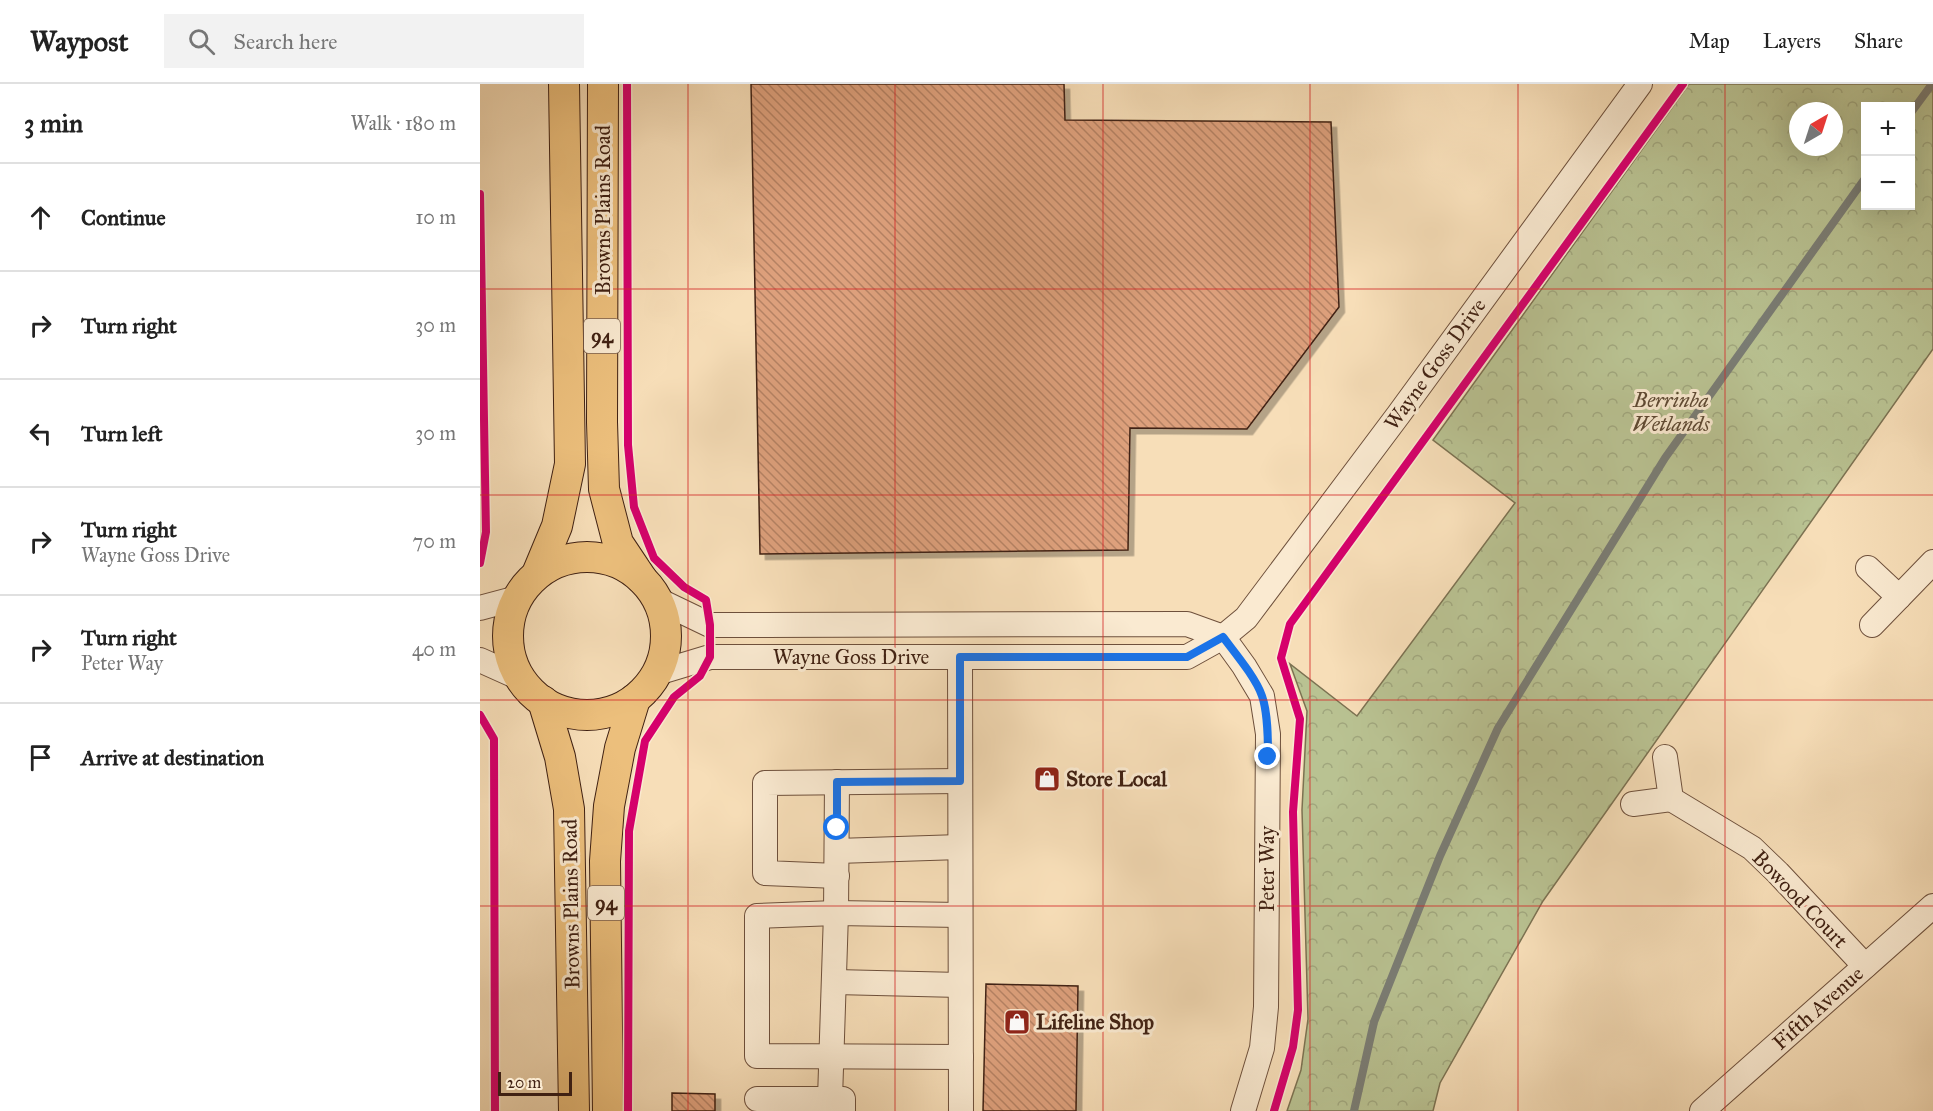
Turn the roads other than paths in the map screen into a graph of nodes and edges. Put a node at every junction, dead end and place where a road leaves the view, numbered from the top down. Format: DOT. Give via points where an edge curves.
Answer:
graph roads {
  1 [pos="564,84"];
  2 [pos="603,84"];
  3 [pos="1634,86"];
  4 [pos="1933,562"];
  5 [pos="1868,568"];
  6 [pos="537,574"];
  7 [pos="650,590"];
  8 [pos="1899,597"];
  9 [pos="517,598"];
  10 [pos="480,608"];
  11 [pos="1872,625"];
  12 [pos="1223,637"];
  13 [pos="960,657"];
  14 [pos="480,660"];
  15 [pos="657,673"];
  16 [pos="520,678"];
  17 [pos="635,699"];
  18 [pos="543,701"];
  19 [pos="1665,756"];
  20 [pos="960,781"];
  21 [pos="837,782"];
  22 [pos="1671,799"];
  23 [pos="1633,804"];
  24 [pos="960,847"];
  25 [pos="837,851"];
  26 [pos="837,876"];
  27 [pos="1933,906"];
  28 [pos="836,913"];
  29 [pos="960,915"];
  30 [pos="1865,966"];
  31 [pos="835,982"];
  32 [pos="960,985"];
  33 [pos="832,1056"];
  34 [pos="961,1057"];
  35 [pos="757,1098"];
  36 [pos="836,1105"];
  37 [pos="574,1111"];
  38 [pos="608,1111"];
  39 [pos="961,1111"];
  40 [pos="1243,1111"];
  41 [pos="1702,1111"];
  1 -- 6 [label="main road, Browns Plains Road / 94" via="570,464 557,526"];
  2 -- 7 [label="main road, Browns Plains Road / 94" via="604,489 618,543"];
  3 -- 12 [label="street, Wayne Goss Drive" via="1399,414 1246,618"];
  4 -- 8 [label="street"];
  5 -- 8 [label="street"];
  6 -- 7 [label="main road, 94" via="557,562 579,557 602,558 624,566"];
  6 -- 9 [label="main road, 94"];
  7 -- 12 [label="street, Wayne Goss Drive" via="710,625 1187,624"];
  7 -- 15 [label="main road, 94" via="665,624 665,649"];
  8 -- 11 [label="street"];
  9 -- 10 [label="street"];
  9 -- 16 [label="main road, 94" via="508,638"];
  12 -- 13 [label="street, Wayne Goss Drive" via="1187,657"];
  12 -- 40 [label="street, Peter Way" via="1262,696 1268,734 1266,1007 1262,1048"];
  13 -- 15 [label="street, Wayne Goss Drive" via="710,657"];
  13 -- 20 [label="street"];
  14 -- 16 [label="street"];
  15 -- 17 [label="main road, 94"];
  16 -- 18 [label="main road, 94"];
  17 -- 18 [label="main road, 94" via="614,710 590,715 565,712"];
  17 -- 38 [label="main road, Browns Plains Road / 94" via="611,794 605,861"];
  18 -- 37 [label="main road, Browns Plains Road / 94" via="560,757 569,809"];
  19 -- 22 [label="street"];
  20 -- 21 [label="street"];
  20 -- 24 [label="street"];
  21 -- 25 [label="street"];
  21 -- 26 [label="street" via="765,783 765,873"];
  22 -- 23 [label="street"];
  22 -- 30 [label="street, Bowood Court" via="1752,848"];
  24 -- 25 [label="street"];
  24 -- 29 [label="street"];
  25 -- 26 [label="street"];
  26 -- 28 [label="street"];
  27 -- 30 [label="street, Fifth Avenue"];
  28 -- 29 [label="street"];
  28 -- 31 [label="street"];
  28 -- 33 [label="street" via="757,916 757,1056"];
  29 -- 32 [label="street"];
  30 -- 41 [label="street, Fifth Avenue"];
  31 -- 32 [label="street"];
  31 -- 33 [label="street"];
  32 -- 34 [label="street"];
  33 -- 34 [label="street"];
  33 -- 36 [label="street"];
  34 -- 39 [label="street"];
  35 -- 36 [label="street"];
}
